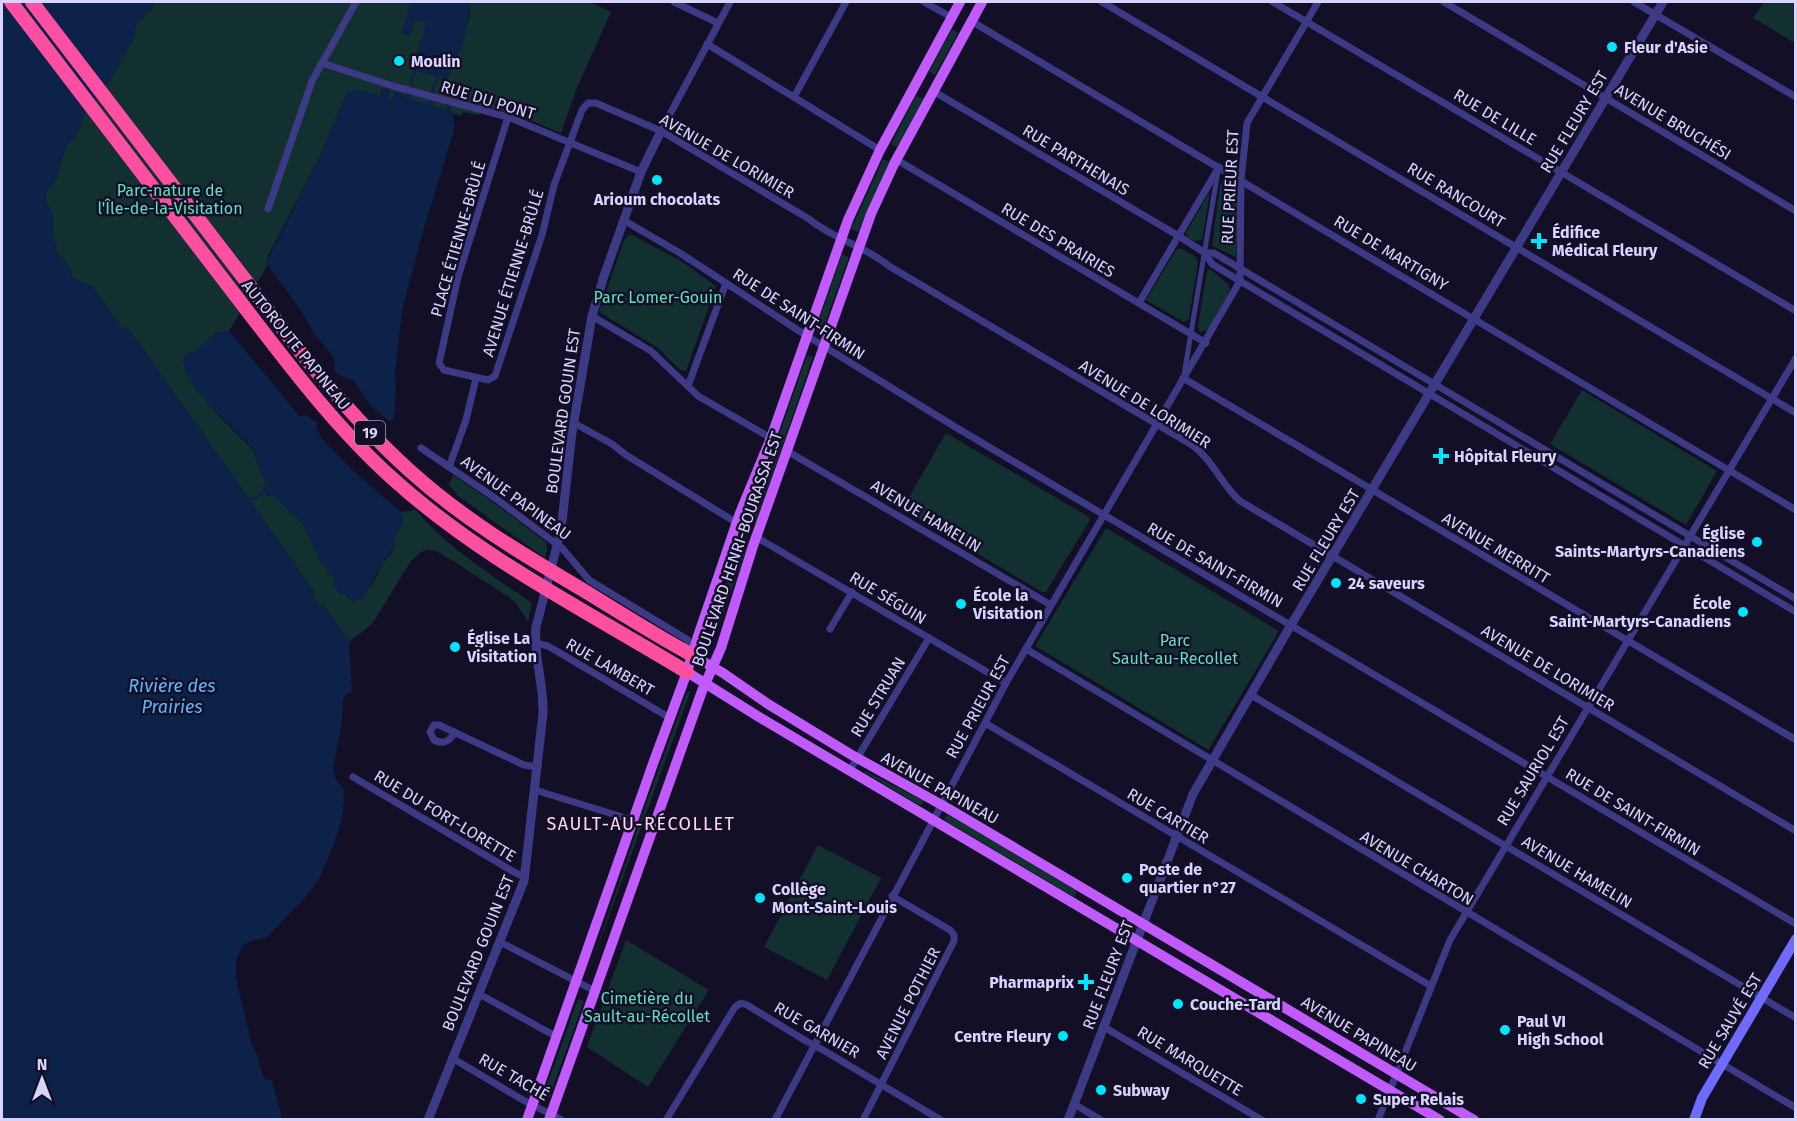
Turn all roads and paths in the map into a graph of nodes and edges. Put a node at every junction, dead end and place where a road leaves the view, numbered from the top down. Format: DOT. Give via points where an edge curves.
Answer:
graph roads {
  1 [pos="11,2"];
  2 [pos="32,2"];
  3 [pos="356,2"];
  4 [pos="674,2"];
  5 [pos="730,2"];
  6 [pos="846,2"];
  7 [pos="924,2"];
  8 [pos="960,2"];
  9 [pos="982,2"];
  10 [pos="1102,2"];
  11 [pos="1273,2"];
  12 [pos="1318,2"];
  13 [pos="1444,2"];
  14 [pos="1634,2"];
  15 [pos="1663,2"];
  16 [pos="1655,14"];
  17 [pos="951,17"];
  18 [pos="971,21"];
  19 [pos="1306,21"];
  20 [pos="718,23"];
  21 [pos="707,44"];
  22 [pos="322,63"];
  23 [pos="933,91"];
  24 [pos="1262,96"];
  25 [pos="794,97"];
  26 [pos="1606,98"];
  27 [pos="1796,98"];
  28 [pos="585,105"];
  29 [pos="508,117"];
  30 [pos="661,131"];
  31 [pos="570,141"];
  32 [pos="880,150"];
  33 [pos="897,160"];
  34 [pos="1219,166"];
  35 [pos="641,172"];
  36 [pos="1561,173"];
  37 [pos="1241,180"];
  38 [pos="268,209"];
  39 [pos="1796,211"];
  40 [pos="625,221"];
  41 [pos="1177,235"];
  42 [pos="841,239"];
  43 [pos="859,247"];
  44 [pos="1517,247"];
  45 [pos="1205,253"];
  46 [pos="1240,268"];
  47 [pos="1240,282"];
  48 [pos="726,283"];
  49 [pos="1139,303"];
  50 [pos="1796,311"];
  51 [pos="592,316"];
  52 [pos="1474,319"];
  53 [pos="1191,333"];
  54 [pos="807,336"];
  55 [pos="1206,343"];
  56 [pos="823,346"];
  57 [pos="1796,358"];
  58 [pos="476,378"];
  59 [pos="1183,378"];
  60 [pos="1436,385"];
  61 [pos="688,386"];
  62 [pos="1430,395"];
  63 [pos="1771,398"];
  64 [pos="1467,403"];
  65 [pos="1796,412"];
  66 [pos="1460,413"];
  67 [pos="574,423"];
  68 [pos="1500,423"];
  69 [pos="1156,425"];
  70 [pos="1494,433"];
  71 [pos="771,438"];
  72 [pos="421,448"];
  73 [pos="787,451"];
  74 [pos="449,467"];
  75 [pos="1728,470"];
  76 [pos="1373,490"];
  77 [pos="1796,510"];
  78 [pos="1103,515"];
  79 [pos="737,524"];
  80 [pos="1689,534"];
  81 [pos="756,537"];
  82 [pos="1683,545"];
  83 [pos="557,550"];
  84 [pos="1333,557"];
  85 [pos="852,592"];
  86 [pos="1796,599"];
  87 [pos="1051,605"];
  88 [pos="1796,612"];
  89 [pos="1292,625"];
  90 [pos="830,629"];
  91 [pos="929,638"];
  92 [pos="1627,640"];
  93 [pos="536,643"];
  94 [pos="1026,649"];
  95 [pos="692,656"];
  96 [pos="713,668"];
  97 [pos="687,672"];
  98 [pos="1006,683"];
  99 [pos="706,684"];
  100 [pos="1251,695"];
  101 [pos="1587,707"];
  102 [pos="670,718"];
  103 [pos="985,723"];
  104 [pos="455,732"];
  105 [pos="1796,740"];
  106 [pos="857,758"];
  107 [pos="1212,761"];
  108 [pos="538,767"];
  109 [pos="850,770"];
  110 [pos="1547,776"];
  111 [pos="353,777"];
  112 [pos="535,790"];
  113 [pos="941,804"];
  114 [pos="632,820"];
  115 [pos="934,820"];
  116 [pos="1796,831"];
  117 [pos="1176,836"];
  118 [pos="1505,845"];
  119 [pos="525,877"];
  120 [pos="892,896"];
  121 [pos="1466,913"];
  122 [pos="1796,924"];
  123 [pos="1144,925"];
  124 [pos="1796,939"];
  125 [pos="1137,940"];
  126 [pos="500,942"];
  127 [pos="576,982"];
  128 [pos="1431,986"];
  129 [pos="595,991"];
  130 [pos="479,994"];
  131 [pos="1761,998"];
  132 [pos="1796,1018"];
  133 [pos="1104,1027"];
  134 [pos="556,1037"];
  135 [pos="815,1045"];
  136 [pos="453,1058"];
  137 [pos="1722,1064"];
  138 [pos="1396,1074"];
  139 [pos="882,1084"];
  140 [pos="1390,1090"];
  141 [pos="532,1104"];
  142 [pos="1074,1104"];
  143 [pos="1796,1108"];
  144 [pos="550,1117"];
  145 [pos="428,1119"];
  146 [pos="527,1119"];
  147 [pos="562,1119"];
  148 [pos="666,1119"];
  149 [pos="776,1119"];
  150 [pos="863,1119"];
  151 [pos="941,1119"];
  152 [pos="1068,1119"];
  153 [pos="1101,1119"];
  154 [pos="1262,1119"];
  155 [pos="1378,1119"];
  156 [pos="1440,1119"];
  157 [pos="1474,1119"];
  158 [pos="1694,1119"];
  1 -- 97 [label="highway, AUTOROUTE PAPINEAU / 19" via="318,400 377,465 486,551"];
  2 -- 95 [label="highway, AUTOROUTE PAPINEAU / 19" via="357,420 447,502 497,538"];
  3 -- 22 [label="street"];
  4 -- 20 [label="street"];
  5 -- 20 [label="street, BOULEVARD GOUIN EST"];
  6 -- 25 [label="street"];
  7 -- 17 [label="street"];
  8 -- 17 [label="main road, BOULEVARD HENRI-BOURASSA EST"];
  9 -- 18 [label="main road, BOULEVARD HENRI-BOURASSA EST"];
  10 -- 24 [label="street, RUE RANCOURT"];
  11 -- 19 [label="street, RUE DE LILLE"];
  12 -- 19 [label="street, RUE PRIEUR EST"];
  13 -- 26 [label="street, AVENUE BRUCHÉSI"];
  14 -- 16 [label="street"];
  15 -- 16 [label="street, RUE FLEURY EST"];
  16 -- 26 [label="street, RUE FLEURY EST"];
  16 -- 27 [label="street"];
  17 -- 32 [label="main road, BOULEVARD HENRI-BOURASSA EST"];
  18 -- 23 [label="main road, BOULEVARD HENRI-BOURASSA EST"];
  18 -- 34 [label="street, RUE DE MARTIGNY"];
  19 -- 24 [label="street, RUE PRIEUR EST"];
  19 -- 36 [label="street, RUE DE LILLE"];
  20 -- 21 [label="street, BOULEVARD GOUIN EST"];
  21 -- 25 [label="street"];
  21 -- 30 [label="street, BOULEVARD GOUIN EST"];
  22 -- 29 [label="street, RUE DU PONT"];
  22 -- 38 [label="street" via="312,81"];
  23 -- 33 [label="main road, BOULEVARD HENRI-BOURASSA EST"];
  23 -- 41 [label="street, RUE PARTHENAIS"];
  24 -- 37 [label="street, RUE PRIEUR EST" via="1246,123"];
  24 -- 44 [label="street, RUE RANCOURT"];
  25 -- 32 [label="street"];
  26 -- 36 [label="street, RUE FLEURY EST"];
  26 -- 39 [label="street, AVENUE BRUCHÉSI"];
  28 -- 30 [label="street, AVENUE DE LORIMIER" via="596,103"];
  28 -- 31 [label="street, AVENUE ÉTIENNE-BRÛLÉ"];
  29 -- 31 [label="street, RUE DU PONT"];
  29 -- 58 [label="street, PLACE ÉTIENNE-BRÛLÉ" via="458,277 439,363 444,370"];
  30 -- 35 [label="street, BOULEVARD GOUIN EST"];
  30 -- 42 [label="street, AVENUE DE LORIMIER"];
  31 -- 35 [label="street, RUE DU PONT"];
  31 -- 58 [label="street, AVENUE ÉTIENNE-BRÛLÉ" via="496,373 490,380"];
  32 -- 42 [label="main road, BOULEVARD HENRI-BOURASSA EST"];
  33 -- 43 [label="main road, BOULEVARD HENRI-BOURASSA EST"];
  33 -- 49 [label="street, RUE DES PRAIRIES"];
  34 -- 37 [label="street, RUE DE MARTIGNY"];
  34 -- 41 [label="street, RUE PRIEUR EST"];
  34 -- 45 [label="street, RUE PRIEUR EST"];
  35 -- 40 [label="street, BOULEVARD GOUIN EST"];
  36 -- 44 [label="street, RUE FLEURY EST"];
  36 -- 50 [label="street, RUE DE LILLE"];
  37 -- 46 [label="street, RUE PRIEUR EST"];
  37 -- 52 [label="street, RUE DE MARTIGNY"];
  40 -- 48 [label="street, RUE DE SAINT-FIRMIN"];
  40 -- 51 [label="street, BOULEVARD GOUIN EST"];
  41 -- 45 [label="street, RUE PARTHENAIS"];
  41 -- 49 [label="street, RUE PRIEUR EST"];
  42 -- 43 [label="street, AVENUE DE LORIMIER"];
  42 -- 54 [label="main road, BOULEVARD HENRI-BOURASSA EST"];
  43 -- 56 [label="main road, BOULEVARD HENRI-BOURASSA EST"];
  43 -- 69 [label="street, AVENUE DE LORIMIER"];
  44 -- 52 [label="street, RUE FLEURY EST"];
  44 -- 63 [label="street, RUE RANCOURT"];
  45 -- 46 [label="street, RUE PARTHENAIS" via="1214,253"];
  45 -- 47 [label="street, RUE PARTHENAIS" via="1212,264"];
  45 -- 53 [label="street, RUE PRIEUR EST"];
  46 -- 47 [label="street, RUE PRIEUR EST"];
  46 -- 60 [label="street, RUE PARTHENAIS"];
  47 -- 55 [label="street, RUE PRIEUR EST"];
  47 -- 62 [label="street, RUE PARTHENAIS"];
  48 -- 54 [label="street, RUE DE SAINT-FIRMIN"];
  48 -- 61 [label="street"];
  49 -- 53 [label="street, RUE DES PRAIRIES"];
  51 -- 61 [label="street" via="651,351"];
  51 -- 67 [label="street, BOULEVARD GOUIN EST"];
  52 -- 60 [label="street, RUE FLEURY EST"];
  52 -- 75 [label="street, RUE DE MARTIGNY"];
  53 -- 55 [label="street, RUE DES PRAIRIES"];
  53 -- 59 [label="street, RUE PRIEUR EST"];
  54 -- 56 [label="street, RUE DE SAINT-FIRMIN"];
  54 -- 71 [label="main road, BOULEVARD HENRI-BOURASSA EST"];
  55 -- 59 [label="street, RUE PRIEUR EST"];
  56 -- 73 [label="main road, BOULEVARD HENRI-BOURASSA EST"];
  56 -- 78 [label="street, RUE DE SAINT-FIRMIN"];
  57 -- 63 [label="street, RUE SAURIOL EST"];
  58 -- 74 [label="street, AVENUE ÉTIENNE-BRÛLÉ"];
  59 -- 69 [label="street, RUE PRIEUR EST"];
  59 -- 76 [label="street, AVENUE MERRITT"];
  60 -- 62 [label="street, RUE FLEURY EST"];
  60 -- 64 [label="street, RUE PARTHENAIS"];
  61 -- 71 [label="street" via="698,396"];
  62 -- 66 [label="street, RUE PARTHENAIS"];
  62 -- 76 [label="street, RUE FLEURY EST"];
  63 -- 65 [label="street, RUE RANCOURT"];
  63 -- 75 [label="street, RUE SAURIOL EST"];
  64 -- 66 [label="street"];
  64 -- 68 [label="street, RUE PARTHENAIS"];
  66 -- 70 [label="street, RUE PARTHENAIS"];
  67 -- 79 [label="street"];
  67 -- 83 [label="street, BOULEVARD GOUIN EST"];
  68 -- 70 [label="street"];
  68 -- 80 [label="street, RUE PARTHENAIS"];
  69 -- 78 [label="street, RUE PRIEUR EST"];
  69 -- 84 [label="street, AVENUE DE LORIMIER" via="1206,457 1240,501"];
  70 -- 82 [label="street, RUE PARTHENAIS"];
  71 -- 79 [label="main road, BOULEVARD HENRI-BOURASSA EST"];
  72 -- 74 [label="street, AVENUE PAPINEAU"];
  73 -- 81 [label="main road, BOULEVARD HENRI-BOURASSA EST"];
  73 -- 87 [label="street, AVENUE HAMELIN"];
  74 -- 83 [label="street, AVENUE PAPINEAU" via="495,498"];
  75 -- 77 [label="street, RUE DE MARTIGNY"];
  75 -- 80 [label="street, RUE SAURIOL EST"];
  76 -- 84 [label="street, RUE FLEURY EST"];
  76 -- 92 [label="street, AVENUE MERRITT"];
  78 -- 87 [label="street, RUE PRIEUR EST"];
  78 -- 89 [label="street, RUE DE SAINT-FIRMIN"];
  79 -- 95 [label="main road, BOULEVARD HENRI-BOURASSA EST"];
  80 -- 82 [label="street, RUE SAURIOL EST"];
  80 -- 86 [label="street, RUE PARTHENAIS"];
  81 -- 85 [label="street, RUE SÉGUIN"];
  81 -- 96 [label="main road, BOULEVARD HENRI-BOURASSA EST"];
  82 -- 88 [label="street, RUE PARTHENAIS"];
  82 -- 92 [label="street, RUE SAURIOL EST"];
  83 -- 93 [label="street, BOULEVARD GOUIN EST" via="540,609"];
  83 -- 95 [label="street, AVENUE PAPINEAU" via="589,580 688,640"];
  84 -- 89 [label="street, RUE FLEURY EST"];
  84 -- 101 [label="street, AVENUE DE LORIMIER"];
  85 -- 90 [label="street"];
  85 -- 91 [label="street, RUE SÉGUIN"];
  87 -- 94 [label="street, RUE PRIEUR EST"];
  89 -- 100 [label="street, RUE FLEURY EST"];
  89 -- 110 [label="street, RUE DE SAINT-FIRMIN"];
  91 -- 98 [label="street, RUE SÉGUIN"];
  91 -- 106 [label="street, RUE STRUAN"];
  92 -- 101 [label="street, RUE SAURIOL EST"];
  92 -- 105 [label="street, AVENUE MERRITT"];
  93 -- 102 [label="street, RUE LAMBERT" via="548,646"];
  93 -- 108 [label="street, BOULEVARD GOUIN EST" via="543,699"];
  94 -- 98 [label="street, RUE PRIEUR EST"];
  94 -- 107 [label="street, AVENUE CHARTON"];
  95 -- 96 [label="main road, AVENUE PAPINEAU"];
  95 -- 97 [label="main road, BOULEVARD HENRI-BOURASSA EST"];
  96 -- 99 [label="main road, BOULEVARD HENRI-BOURASSA EST"];
  96 -- 106 [label="main road, AVENUE PAPINEAU"];
  97 -- 99 [label="main road, AVENUE PAPINEAU"];
  97 -- 102 [label="main road, BOULEVARD HENRI-BOURASSA EST"];
  98 -- 103 [label="street, RUE PRIEUR EST"];
  99 -- 109 [label="main road, AVENUE PAPINEAU"];
  99 -- 129 [label="main road, BOULEVARD HENRI-BOURASSA EST"];
  100 -- 107 [label="street, RUE FLEURY EST"];
  100 -- 118 [label="street, AVENUE HAMELIN"];
  101 -- 110 [label="street, RUE SAURIOL EST"];
  101 -- 116 [label="street, AVENUE DE LORIMIER"];
  102 -- 114 [label="main road, BOULEVARD HENRI-BOURASSA EST"];
  103 -- 113 [label="street, RUE PRIEUR EST"];
  103 -- 117 [label="street, RUE CARTIER"];
  104 -- 108 [label="street" via="524,765"];
  106 -- 109 [label="street, RUE STRUAN"];
  106 -- 113 [label="main road, AVENUE PAPINEAU"];
  107 -- 117 [label="street, RUE FLEURY EST"];
  107 -- 121 [label="street, AVENUE CHARTON"];
  108 -- 112 [label="street, BOULEVARD GOUIN EST"];
  109 -- 115 [label="main road, AVENUE PAPINEAU"];
  110 -- 118 [label="street, RUE SAURIOL EST"];
  110 -- 122 [label="street, RUE DE SAINT-FIRMIN"];
  111 -- 119 [label="street, RUE DU FORT-LORETTE"];
  112 -- 114 [label="street"];
  112 -- 119 [label="street, BOULEVARD GOUIN EST"];
  113 -- 115 [label="street, RUE PRIEUR EST"];
  113 -- 123 [label="main road, AVENUE PAPINEAU"];
  114 -- 127 [label="main road, BOULEVARD HENRI-BOURASSA EST"];
  115 -- 120 [label="street, RUE PRIEUR EST"];
  115 -- 125 [label="main road, AVENUE PAPINEAU"];
  117 -- 123 [label="street, RUE FLEURY EST"];
  117 -- 128 [label="street, RUE CARTIER"];
  118 -- 121 [label="street, RUE SAURIOL EST"];
  118 -- 131 [label="street, AVENUE HAMELIN"];
  119 -- 126 [label="street, BOULEVARD GOUIN EST"];
  120 -- 135 [label="street, RUE PRIEUR EST"];
  120 -- 139 [label="street, AVENUE POTHIER" via="950,930 954,941"];
  121 -- 128 [label="street, RUE SAURIOL EST"];
  121 -- 137 [label="street, AVENUE CHARTON"];
  123 -- 125 [label="street, RUE FLEURY EST"];
  123 -- 138 [label="main road, AVENUE PAPINEAU"];
  124 -- 131 [label="main road, RUE SAUVÉ EST"];
  125 -- 133 [label="street, RUE FLEURY EST"];
  125 -- 140 [label="main road, AVENUE PAPINEAU"];
  126 -- 127 [label="street"];
  126 -- 130 [label="street, BOULEVARD GOUIN EST"];
  127 -- 129 [label="street"];
  127 -- 134 [label="main road, BOULEVARD HENRI-BOURASSA EST"];
  128 -- 138 [label="street, RUE SAURIOL EST"];
  129 -- 144 [label="main road, BOULEVARD HENRI-BOURASSA EST"];
  130 -- 134 [label="street"];
  130 -- 136 [label="street, BOULEVARD GOUIN EST"];
  131 -- 132 [label="street, AVENUE HAMELIN"];
  131 -- 137 [label="main road, RUE SAUVÉ EST"];
  133 -- 142 [label="street, RUE FLEURY EST"];
  133 -- 154 [label="street, RUE MARQUETTE"];
  134 -- 141 [label="main road, BOULEVARD HENRI-BOURASSA EST"];
  135 -- 139 [label="street, RUE GARNIER"];
  135 -- 148 [label="street, RUE GARNIER" via="741,1003"];
  135 -- 149 [label="street, RUE PRIEUR EST"];
  136 -- 141 [label="street, RUE TACHÉ"];
  136 -- 145 [label="street, BOULEVARD GOUIN EST"];
  137 -- 143 [label="street, AVENUE CHARTON"];
  137 -- 158 [label="main road, RUE SAUVÉ EST"];
  138 -- 140 [label="street, RUE SAURIOL EST"];
  138 -- 157 [label="main road, AVENUE PAPINEAU"];
  139 -- 150 [label="street, AVENUE POTHIER"];
  139 -- 151 [label="street, RUE GARNIER"];
  140 -- 155 [label="street, RUE SAURIOL EST"];
  140 -- 156 [label="main road, AVENUE PAPINEAU"];
  141 -- 144 [label="street, RUE TACHÉ"];
  141 -- 146 [label="main road, BOULEVARD HENRI-BOURASSA EST"];
  142 -- 152 [label="street, RUE FLEURY EST"];
  142 -- 153 [label="street"];
  144 -- 147 [label="street, RUE TACHÉ"];
}
